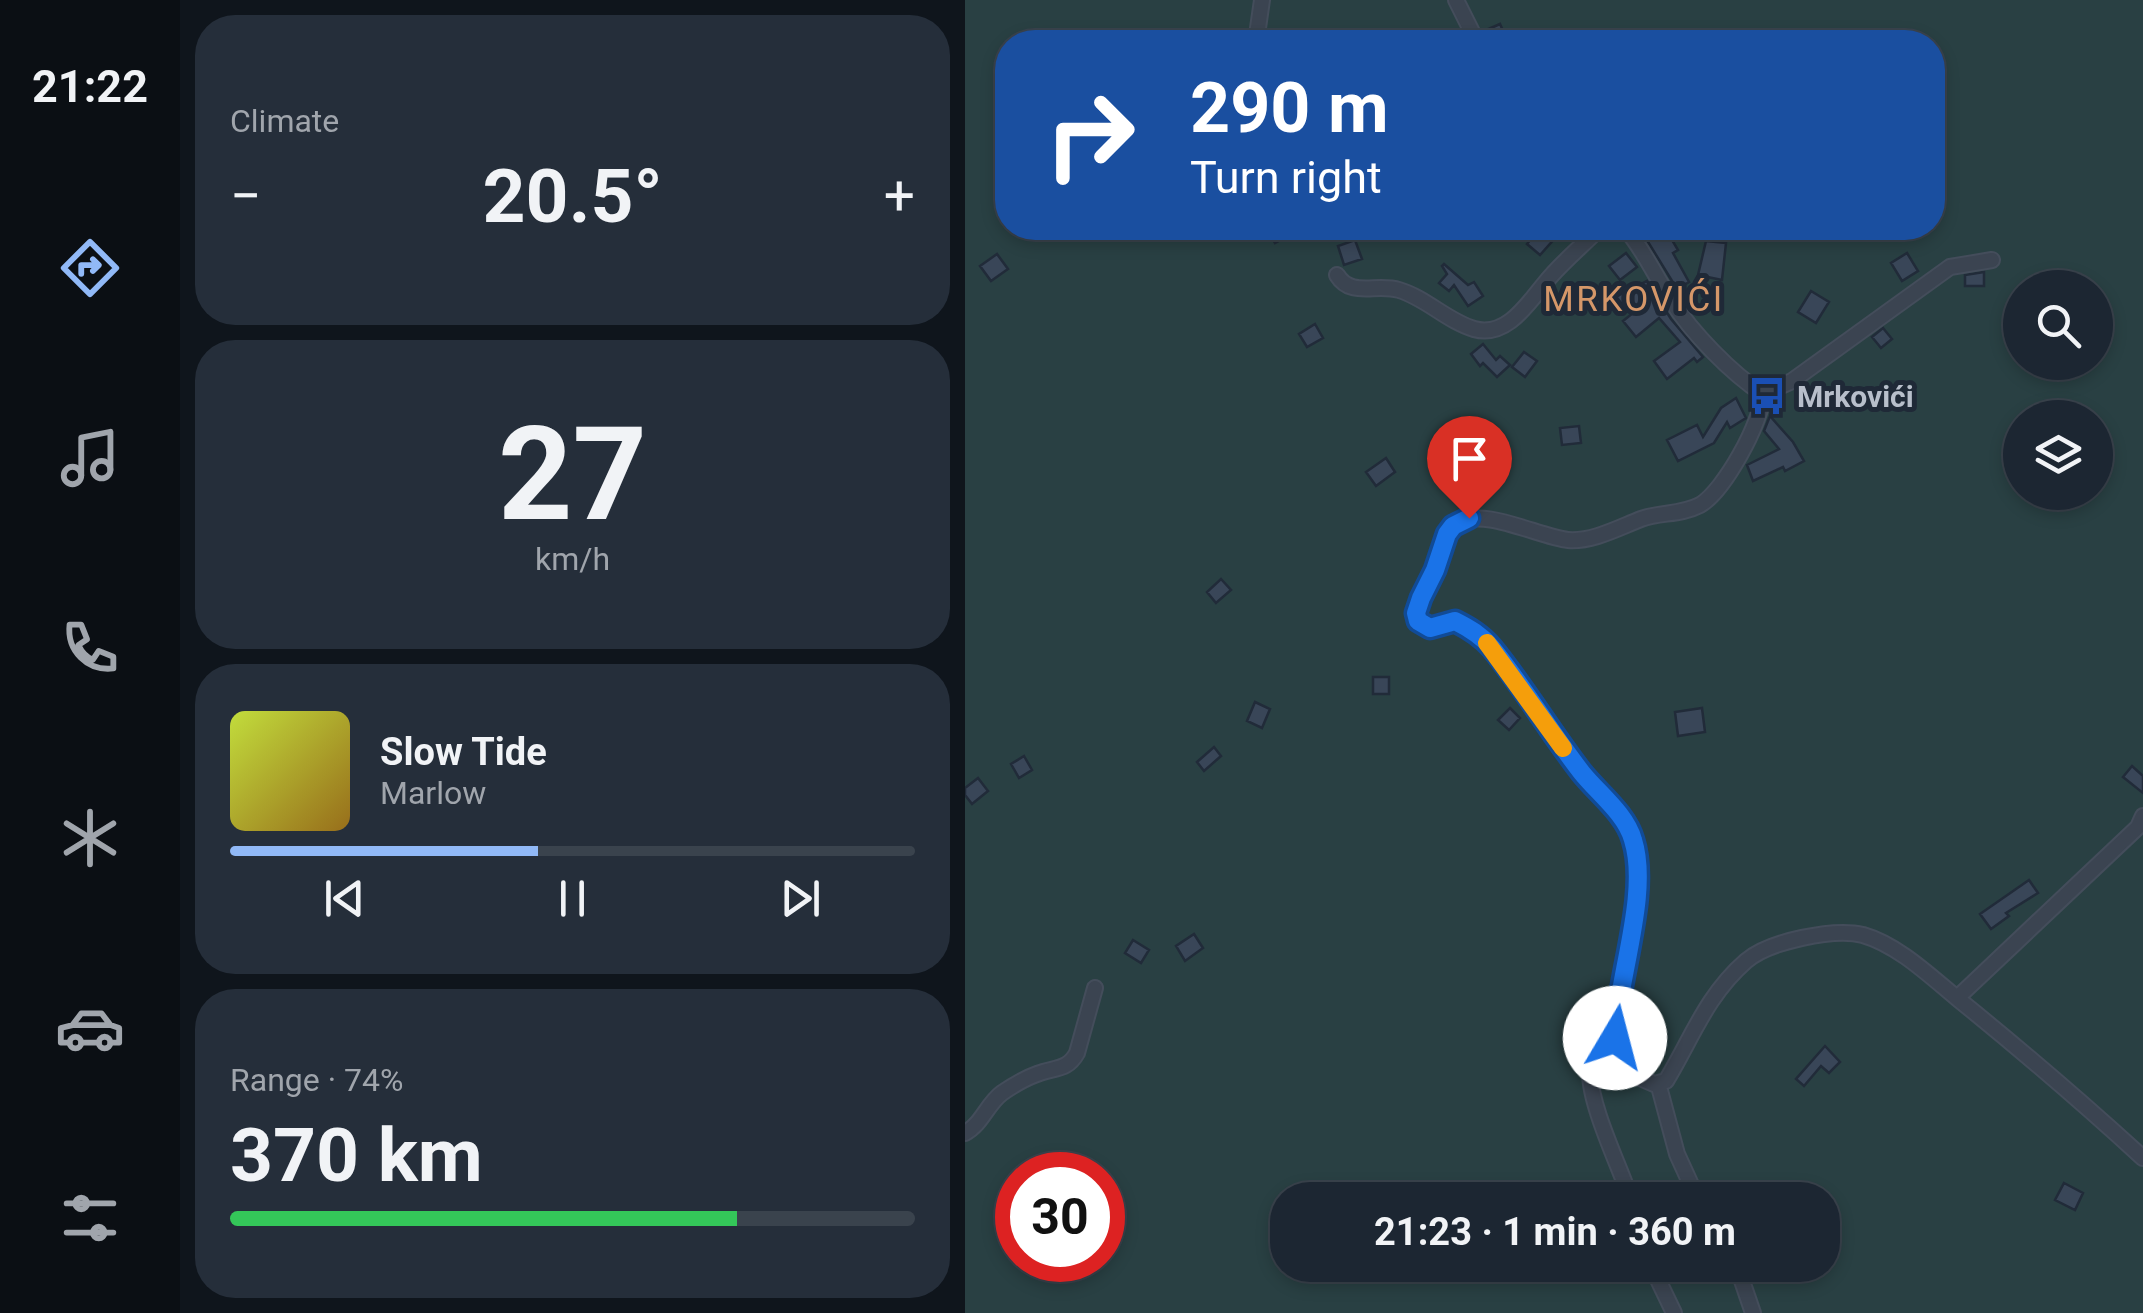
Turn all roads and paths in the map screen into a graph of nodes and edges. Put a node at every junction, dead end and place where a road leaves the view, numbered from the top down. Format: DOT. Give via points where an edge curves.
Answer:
graph roads {
  1 [pos="1262,0"];
  2 [pos="1456,0"];
  3 [pos="1257,30"];
  4 [pos="1471,30"];
  5 [pos="1588,240"];
  6 [pos="1634,240"];
  7 [pos="1992,260"];
  8 [pos="1337,275"];
  9 [pos="1763,394"];
  10 [pos="2143,816"];
  11 [pos="1095,988"];
  12 [pos="1957,998"];
  13 [pos="1616,1010"];
  14 [pos="1657,1083"];
  15 [pos="965,1134"];
  16 [pos="2143,1158"];
  17 [pos="1625,1182"];
  18 [pos="1690,1182"];
  19 [pos="1659,1282"];
  20 [pos="1742,1282"];
  21 [pos="1673,1313"];
  22 [pos="1753,1313"];
  1 -- 3 [label="street"];
  2 -- 4 [label="street"];
  5 -- 8 [label="street" via="1538,295 1493,331 1471,328 1388,286 1343,285"];
  6 -- 9 [label="street" via="1672,303 1739,379"];
  7 -- 9 [label="street" via="1950,267 1792,382"];
  9 -- 13 [label="street" via="1731,468 1701,504 1568,540 1485,519 1461,521 1447,534 1416,613 1430,628 1455,621 1481,637 1627,826 1637,883"];
  10 -- 12 [label="street"];
  11 -- 15 [label="street" via="1072,1063 1039,1072 999,1095"];
  12 -- 14 [label="street" via="1859,934 1802,937 1746,960 1709,1002 1666,1081"];
  12 -- 16 [label="street"];
  13 -- 14 [label="street" via="1623,1061 1643,1082"];
  13 -- 17 [label="street" via="1590,1070"];
  14 -- 18 [label="street"];
  19 -- 21 [label="street"];
  20 -- 22 [label="street"];
}
